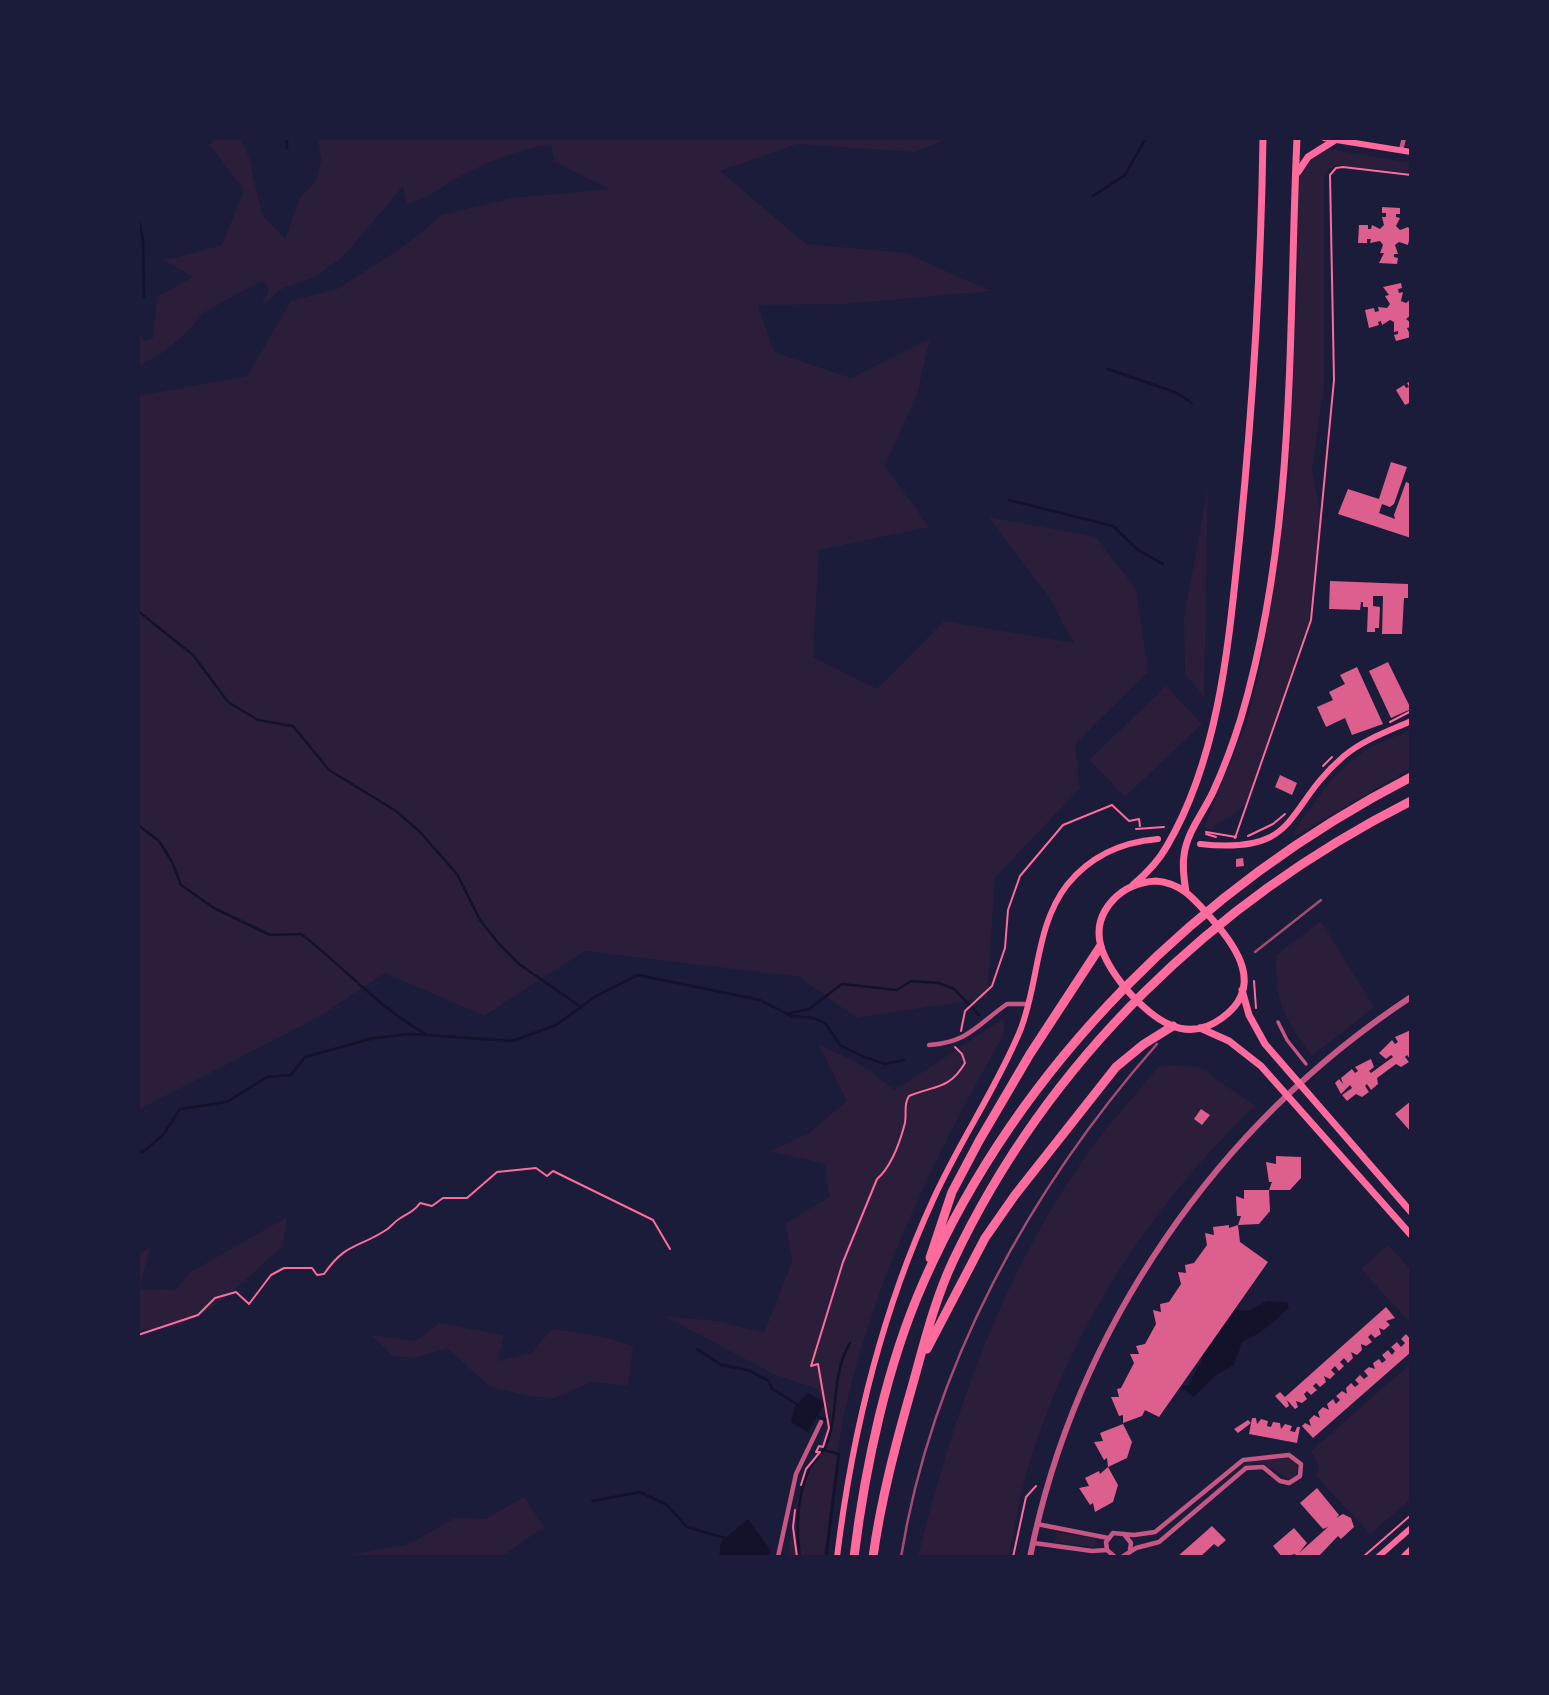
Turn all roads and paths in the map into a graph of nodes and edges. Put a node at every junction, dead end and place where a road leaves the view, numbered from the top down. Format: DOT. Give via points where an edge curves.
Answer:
graph roads {
  1 [pos="1263,138"];
  2 [pos="1297,138"];
  3 [pos="1324,138"];
  4 [pos="1404,138"];
  5 [pos="1335,140"];
  6 [pos="1401,151"];
  7 [pos="1411,152"];
  8 [pos="1374,163"];
  9 [pos="1373,169"];
  10 [pos="1411,175"];
  11 [pos="1296,176"];
  12 [pos="1411,721"];
  13 [pos="1411,777"];
  14 [pos="1411,801"];
  15 [pos="1140,827"];
  16 [pos="1164,827"];
  17 [pos="1136,829"];
  18 [pos="1158,839"];
  19 [pos="1235,839"];
  20 [pos="1200,844"];
  21 [pos="1133,885"];
  22 [pos="1186,892"];
  23 [pos="1100,947"];
  24 [pos="1254,981"];
  25 [pos="1242,989"];
  26 [pos="1411,997"];
  27 [pos="1030,1004"];
  28 [pos="1257,1018"];
  29 [pos="1278,1022"];
  30 [pos="1173,1026"];
  31 [pos="1199,1028"];
  32 [pos="955,1032"];
  33 [pos="955,1044"];
  34 [pos="929,1045"];
  35 [pos="1307,1064"];
  36 [pos="1411,1212"];
  37 [pos="1411,1235"];
  38 [pos="670,1249"];
  39 [pos="923,1282"];
  40 [pos="138,1335"];
  41 [pos="917,1369"];
  42 [pos="821,1422"];
  43 [pos="1037,1486"];
  44 [pos="800,1487"];
  45 [pos="795,1507"];
  46 [pos="1411,1515"];
  47 [pos="1036,1524"];
  48 [pos="1411,1528"];
  49 [pos="1124,1533"];
  50 [pos="1108,1538"];
  51 [pos="1033,1542"];
  52 [pos="1411,1549"];
  53 [pos="1107,1550"];
  54 [pos="1130,1551"];
  55 [pos="1044,1556"];
  56 [pos="778,1557"];
  57 [pos="797,1557"];
  58 [pos="837,1557"];
  59 [pos="854,1557"];
  60 [pos="873,1557"];
  61 [pos="1013,1557"];
  62 [pos="1030,1557"];
  63 [pos="1062,1557"];
  64 [pos="1115,1557"];
  65 [pos="1122,1557"];
  66 [pos="1363,1557"];
  67 [pos="1378,1557"];
  68 [pos="1403,1557"];
  1 -- 21 [label="main road" via="1249,445 1232,612 1217,701 1207,748 1181,818 1160,858"];
  2 -- 11 [label="main road"];
  3 -- 5 [label="main road"];
  4 -- 6 [label="street"];
  5 -- 6 [label="main road"];
  5 -- 11 [label="main road" via="1308,157"];
  6 -- 7 [label="main road"];
  8 -- 9 [label="path"];
  9 -- 10 [label="path"];
  9 -- 19 [label="path" via="1343,167 1330,175 1334,380 1311,620"];
  11 -- 22 [label="main road" via="1287,437 1277,544 1240,721 1228,758 1185,847"];
  12 -- 20 [label="main road" via="1345,755 1295,818 1272,838 1247,846"];
  13 -- 39 [label="highway" via="1330,823 1244,883 1186,929 1115,996 1061,1058 1021,1114"];
  14 -- 41 [label="highway" via="1305,862 1233,913 1164,970 1101,1036 1042,1113 972,1223 939,1295"];
  15 -- 32 [label="path" via="1139,819 1129,821 1112,805 1063,825 1020,876 992,986 965,1011 961,1032"];
  16 -- 17 [label="path"];
  18 -- 27 [label="main road" via="1106,852 1068,885 1045,932"];
  21 -- 22 [label="main road" via="1164,881"];
  21 -- 23 [label="main road" via="1116,896 1104,912 1098,931"];
  22 -- 25 [label="main road" via="1232,942 1242,960"];
  23 -- 30 [label="main road" via="1115,976 1145,1011"];
  23 -- 39 [label="highway" via="1030,1054 963,1170"];
  24 -- 28 [label="path"];
  25 -- 31 [label="main road" via="1227,1014"];
  25 -- 36 [label="main road" via="1254,1026 1281,1064"];
  26 -- 47 [label="street" via="1266,1114 1145,1264 1101,1348 1061,1443"];
  27 -- 34 [label="street" via="1007,1004 955,1042"];
  27 -- 58 [label="main road" via="1010,1054 932,1202 891,1307 858,1425"];
  29 -- 35 [label="street"];
  30 -- 31 [label="main road"];
  30 -- 41 [label="highway" via="1116,1067 1000,1215"];
  31 -- 37 [label="main road" via="1229,1041 1269,1074"];
  33 -- 44 [label="path" via="965,1063 956,1079 909,1096 905,1102 905,1122 886,1172 877,1180 843,1262 811,1366 818,1364 829,1428"];
  38 -- 40 [label="path" via="653,1220 580,1183 553,1171 547,1176 536,1168 497,1172 467,1198 443,1198 432,1206 420,1203 387,1230 357,1242 324,1274 317,1275 312,1268 284,1268 271,1275 249,1304 236,1292 215,1298 198,1315"];
  39 -- 59 [label="highway" via="872,1452"];
  41 -- 60 [label="highway" via="886,1482"];
  42 -- 56 [label="street" via="796,1474"];
  43 -- 61 [label="path" via="1026,1497"];
  45 -- 57 [label="path"];
  46 -- 66 [label="path"];
  47 -- 50 [label="street"];
  47 -- 51 [label="street"];
  48 -- 67 [label="main road"];
  49 -- 50 [label="street"];
  49 -- 54 [label="street" via="1130,1539"];
  49 -- 54 [label="street" via="1155,1532 1242,1460 1289,1455 1301,1464 1300,1476 1289,1483 1263,1467 1247,1468 1159,1542"];
  50 -- 53 [label="street"];
  51 -- 53 [label="street"];
  51 -- 62 [label="street"];
  52 -- 68 [label="main road"];
  53 -- 64 [label="street"];
  54 -- 65 [label="street"];
  55 -- 63 [label="path"];
}
